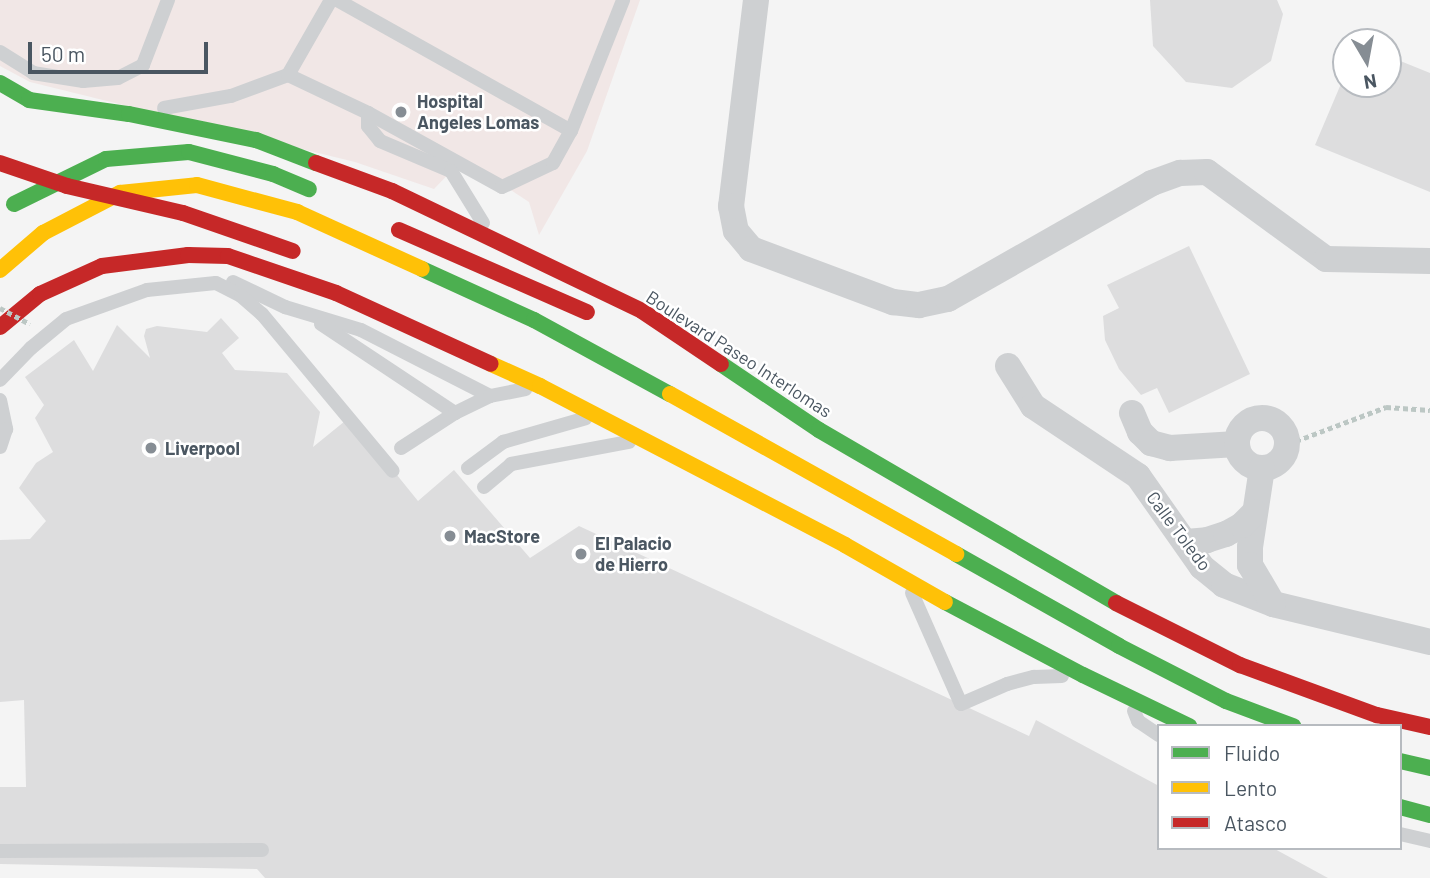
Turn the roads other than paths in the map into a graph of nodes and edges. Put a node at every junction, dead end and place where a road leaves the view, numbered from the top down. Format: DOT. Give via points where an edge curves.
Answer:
graph roads {
  1 [pos="168,0"];
  2 [pos="331,0"];
  3 [pos="337,0"];
  4 [pos="623,0"];
  5 [pos="756,0"];
  6 [pos="0,52"];
  7 [pos="288,75"];
  8 [pos="0,83"];
  9 [pos="368,113"];
  10 [pos="129,114"];
  11 [pos="571,131"];
  12 [pos="0,163"];
  13 [pos="323,196"];
  14 [pos="14,204"];
  15 [pos="384,223"];
  16 [pos="494,240"];
  17 [pos="300,254"];
  18 [pos="188,255"];
  19 [pos="1430,261"];
  20 [pos="0,270"];
  21 [pos="206,270"];
  22 [pos="216,283"];
  23 [pos="285,307"];
  24 [pos="607,321"];
  25 [pos="0,327"];
  26 [pos="657,342"];
  27 [pos="1008,366"];
  28 [pos="731,373"];
  29 [pos="0,380"];
  30 [pos="540,386"];
  31 [pos="490,396"];
  32 [pos="0,400"];
  33 [pos="455,413"];
  34 [pos="1132,413"];
  35 [pos="598,415"];
  36 [pos="712,438"];
  37 [pos="644,439"];
  38 [pos="1237,444"];
  39 [pos="0,447"];
  40 [pos="401,448"];
  41 [pos="792,460"];
  42 [pos="468,468"];
  43 [pos="1262,468"];
  44 [pos="393,471"];
  45 [pos="750,477"];
  46 [pos="484,487"];
  47 [pos="1255,512"];
  48 [pos="1186,542"];
  49 [pos="845,545"];
  50 [pos="907,582"];
  51 [pos="1273,604"];
  52 [pos="1430,642"];
  53 [pos="1083,675"];
  54 [pos="1129,696"];
  55 [pos="1185,724"];
  56 [pos="1288,724"];
  57 [pos="1430,727"];
  58 [pos="1157,734"];
  59 [pos="1402,761"];
  60 [pos="1430,768"];
  61 [pos="1402,808"];
  62 [pos="1430,815"];
  63 [pos="1402,834"];
  64 [pos="1430,841"];
  65 [pos="262,850"];
  66 [pos="0,851"];
  1 -- 6 [label="lane" via="143,65 118,78 83,81 33,73"];
  2 -- 7 [label="lane"];
  3 -- 11 [label="lane"];
  4 -- 11 [label="lane"];
  5 -- 19 [label="street" via="731,206 736,231 751,248 893,302 919,305 948,299 1152,183 1180,173 1207,172 1326,259"];
  7 -- 9 [label="lane"];
  7 -- 10 [label="lane" via="231,96"];
  8 -- 10 [label="main road, Boulevard Paseo Interlomas" via="29,100"];
  9 -- 11 [label="lane" via="502,187 553,163"];
  9 -- 16 [label="lane" via="368,126 380,141 451,172"];
  10 -- 16 [label="main road, Boulevard Paseo Interlomas" via="256,140 392,191"];
  12 -- 17 [label="main road, bridge" via="67,186 183,213"];
  13 -- 14 [label="main road" via="273,174 189,152 106,159"];
  15 -- 24 [label="main road"];
  16 -- 28 [label="main road, Boulevard Paseo Interlomas" via="642,312"];
  18 -- 21 [label="lane"];
  18 -- 25 [label="main road" via="102,266 40,294"];
  18 -- 30 [label="main road" via="228,256 336,293"];
  20 -- 41 [label="main road" via="43,233 120,193 197,185 297,212 521,315"];
  21 -- 22 [label="lane"];
  21 -- 23 [label="lane"];
  22 -- 29 [label="lane" via="147,290 66,319"];
  22 -- 44 [label="lane" via="262,314"];
  23 -- 31 [label="lane" via="361,330"];
  23 -- 33 [label="lane" via="332,329"];
  26 -- 28 [label="main road"];
  27 -- 48 [label="street, Calle Toledo" via="1033,406 1138,476"];
  28 -- 57 [label="main road, Boulevard Paseo Interlomas" via="1138,617 1240,665 1377,715"];
  30 -- 31 [label="lane"];
  30 -- 35 [label="main road"];
  31 -- 33 [label="lane"];
  32 -- 39 [label="lane" via="6,429"];
  33 -- 40 [label="lane"];
  34 -- 38 [label="street" via="1151,443 1170,449"];
  35 -- 37 [label="main road"];
  35 -- 42 [label="lane" via="503,442"];
  36 -- 41 [label="main road"];
  37 -- 46 [label="lane" via="511,464"];
  37 -- 49 [label="main road"];
  38 -- 43 [label="street" via="1242,460"];
  38 -- 43 [label="street" via="1247,423 1262,418 1282,428 1288,444 1281,460"];
  41 -- 56 [label="main road" via="1119,646 1226,701"];
  43 -- 47 [label="street"];
  45 -- 49 [label="main road" via="809,513"];
  47 -- 48 [label="street" via="1226,534"];
  47 -- 51 [label="street" via="1250,565"];
  48 -- 51 [label="street, Calle Toledo" via="1202,567 1224,585"];
  49 -- 50 [label="main road"];
  50 -- 53 [label="main road"];
  50 -- 53 [label="lane" via="961,705 1034,677"];
  51 -- 52 [label="street, Calle Toledo"];
  53 -- 54 [label="main road"];
  54 -- 55 [label="main road"];
  54 -- 58 [label="lane" via="1138,721"];
  59 -- 60 [label="main road"];
  61 -- 62 [label="main road"];
  63 -- 64 [label="lane"];
  65 -- 66 [label="lane"];
}
